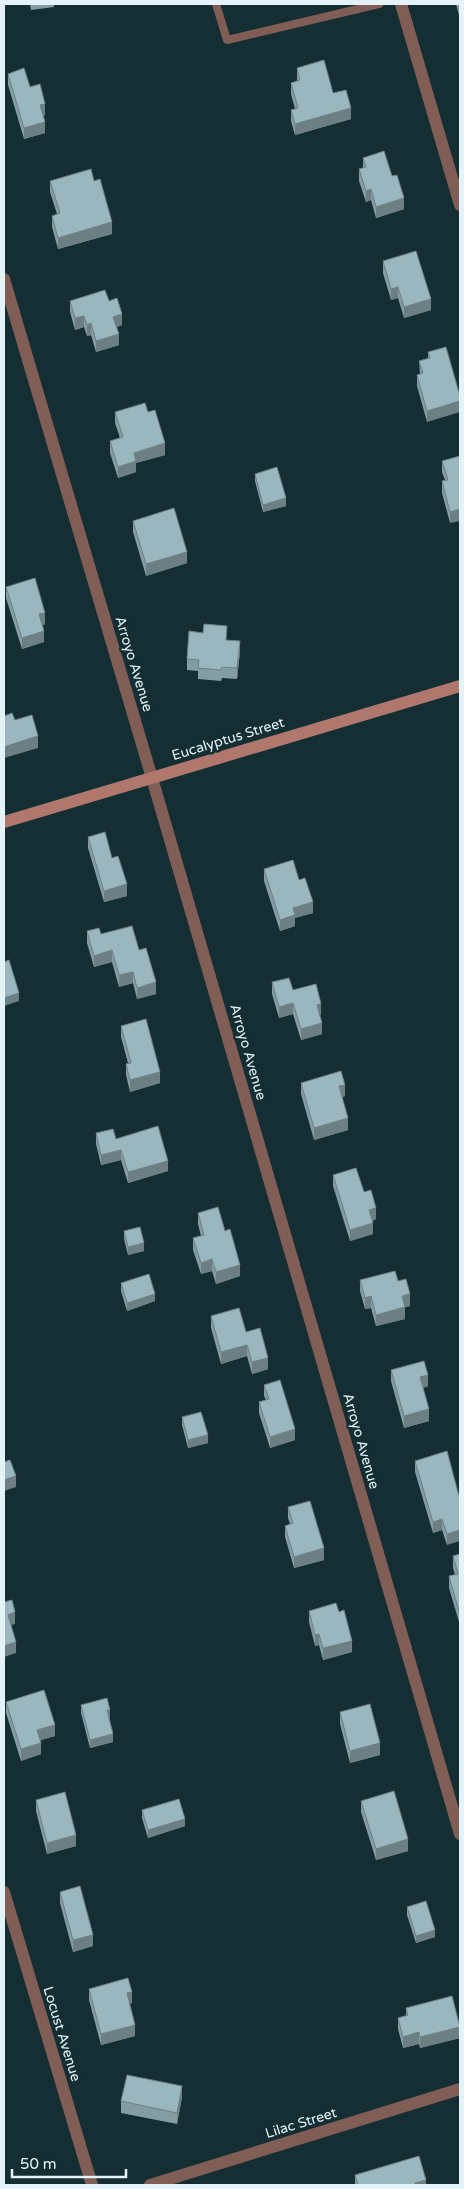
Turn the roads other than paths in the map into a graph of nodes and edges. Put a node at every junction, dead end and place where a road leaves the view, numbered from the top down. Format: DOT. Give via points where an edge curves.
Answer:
graph roads {
  1 [pos="216,4"];
  2 [pos="379,4"];
  3 [pos="401,4"];
  4 [pos="460,204"];
  5 [pos="4,279"];
  6 [pos="460,686"];
  7 [pos="152,778"];
  8 [pos="4,822"];
  9 [pos="460,1834"];
  10 [pos="4,1892"];
  11 [pos="460,2089"];
  12 [pos="92,2185"];
  13 [pos="150,2185"];
  1 -- 2 [label="lane" via="227,40"];
  3 -- 4 [label="street"];
  5 -- 7 [label="street, Arroyo Avenue"];
  6 -- 7 [label="main road, Eucalyptus Street"];
  7 -- 8 [label="main road, Eucalyptus Street"];
  7 -- 9 [label="street, Arroyo Avenue"];
  10 -- 12 [label="street, Locust Avenue"];
  11 -- 13 [label="street, Lilac Street"];
}
